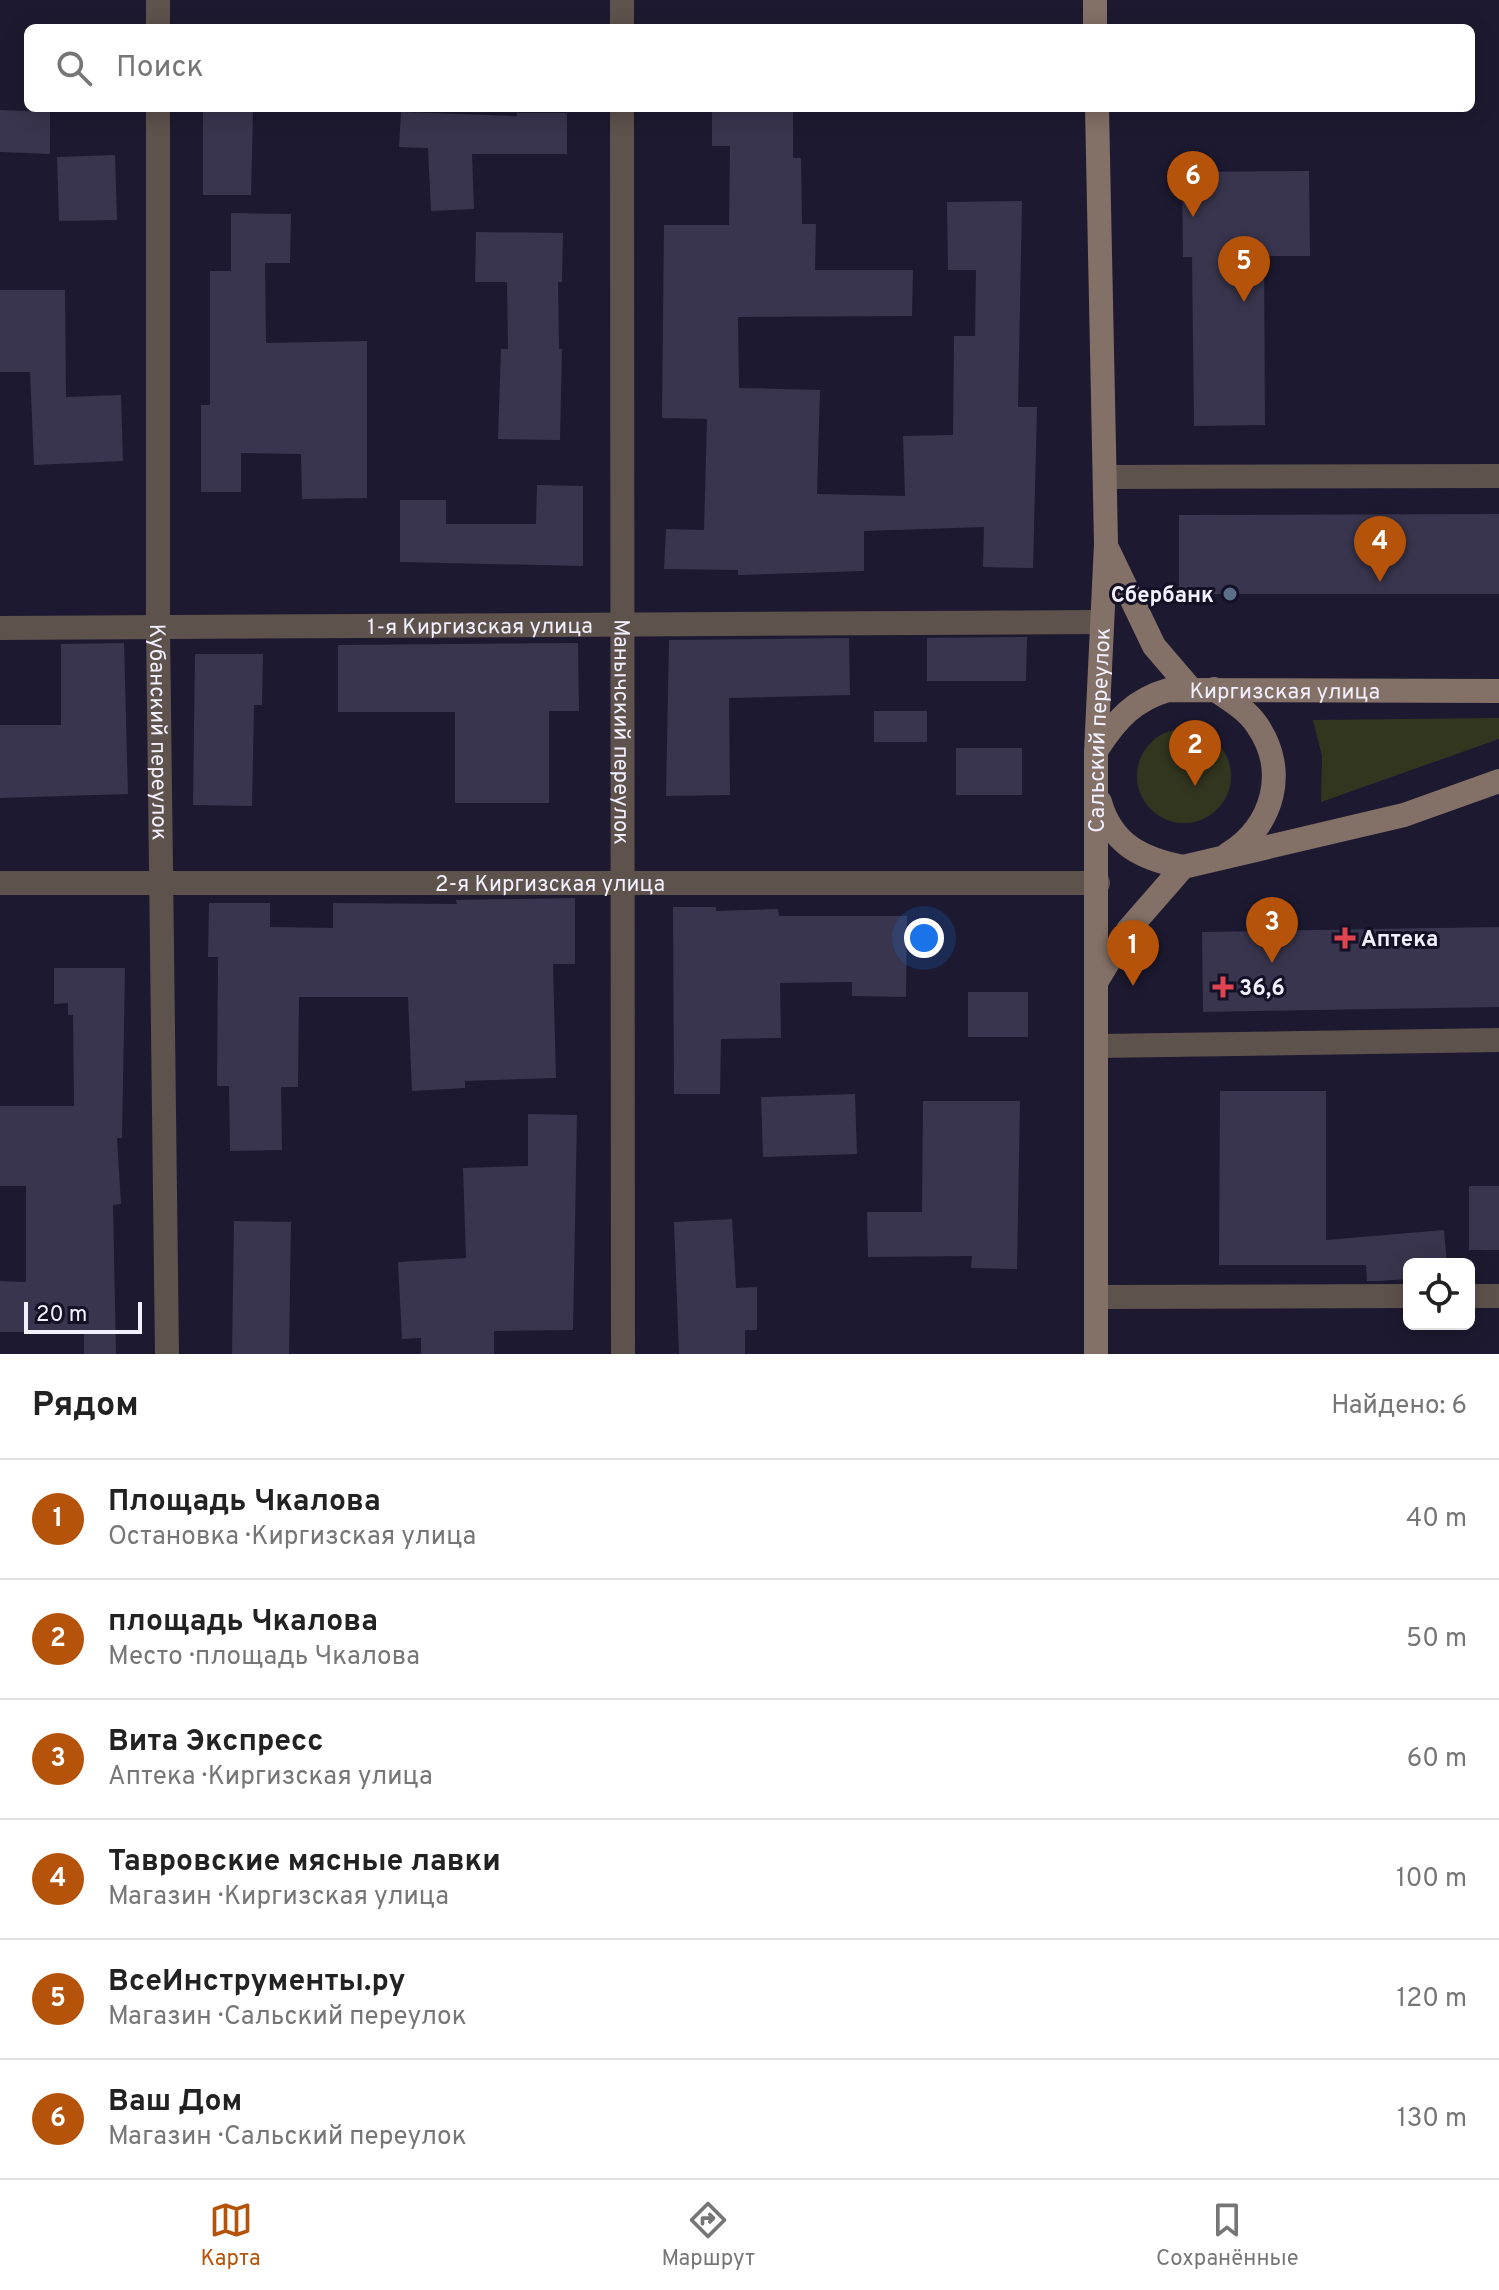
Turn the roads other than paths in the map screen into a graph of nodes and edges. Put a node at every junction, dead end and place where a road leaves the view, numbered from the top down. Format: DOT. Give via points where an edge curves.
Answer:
graph roads {
  1 [pos="158,0"];
  2 [pos="622,0"];
  3 [pos="1095,0"];
  4 [pos="158,24"];
  5 [pos="622,24"];
  6 [pos="1095,24"];
  7 [pos="158,112"];
  8 [pos="622,112"];
  9 [pos="1097,112"];
  10 [pos="1499,476"];
  11 [pos="1106,477"];
  12 [pos="1106,544"];
  13 [pos="1102,622"];
  14 [pos="622,625"];
  15 [pos="158,627"];
  16 [pos="0,628"];
  17 [pos="1190,688"];
  18 [pos="1214,689"];
  19 [pos="1499,691"];
  20 [pos="1096,752"];
  21 [pos="1499,781"];
  22 [pos="1096,787"];
  23 [pos="1216,861"];
  24 [pos="1183,867"];
  25 [pos="0,883"];
  26 [pos="161,883"];
  27 [pos="1098,883"];
  28 [pos="620,884"];
  29 [pos="1097,981"];
  30 [pos="1499,1040"];
  31 [pos="1098,1046"];
  32 [pos="1403,1296"];
  33 [pos="1475,1296"];
  34 [pos="1499,1296"];
  35 [pos="1096,1297"];
  36 [pos="167,1354"];
  37 [pos="623,1354"];
  38 [pos="1096,1354"];
  1 -- 4 [label="street"];
  2 -- 5 [label="street"];
  3 -- 6 [label="main road"];
  7 -- 15 [label="street, Кубанский переулок"];
  8 -- 14 [label="street, Манычский переулок"];
  9 -- 11 [label="main road, Сальский переулок"];
  10 -- 11 [label="street"];
  11 -- 12 [label="main road, Сальский переулок"];
  12 -- 13 [label="main road, Сальский переулок"];
  12 -- 17 [label="main road, Киргизская улица" via="1154,646"];
  13 -- 14 [label="street, 1-я Киргизская улица"];
  13 -- 20 [label="main road, Сальский переулок"];
  14 -- 15 [label="street, 1-я Киргизская улица"];
  14 -- 28 [label="street, Манычский переулок"];
  15 -- 16 [label="street, 1-я Киргизская улица"];
  15 -- 26 [label="street, Кубанский переулок"];
  17 -- 18 [label="main road, Киргизская улица"];
  17 -- 20 [label="main road" via="1149,695 1131,707"];
  18 -- 19 [label="main road, Киргизская улица"];
  18 -- 23 [label="main road" via="1257,725 1274,769 1274,794 1266,816 1247,842"];
  20 -- 22 [label="main road, Сальский переулок"];
  21 -- 23 [label="main road" via="1404,815"];
  22 -- 24 [label="main road" via="1104,817 1125,845 1151,861"];
  22 -- 27 [label="main road, Сальский переулок"];
  23 -- 24 [label="main road"];
  24 -- 29 [label="main road" via="1128,930"];
  25 -- 26 [label="street, 2-я Киргизская улица"];
  26 -- 28 [label="street, 2-я Киргизская улица"];
  26 -- 36 [label="street, Кубанский переулок"];
  27 -- 28 [label="street, 2-я Киргизская улица"];
  27 -- 29 [label="main road, Сальский переулок"];
  28 -- 37 [label="street, Манычский переулок"];
  29 -- 31 [label="main road, Сальский переулок"];
  30 -- 31 [label="street"];
  31 -- 35 [label="main road, Сальский переулок"];
  32 -- 35 [label="street"];
  33 -- 34 [label="street"];
  35 -- 38 [label="main road, Сальский переулок"];
}
